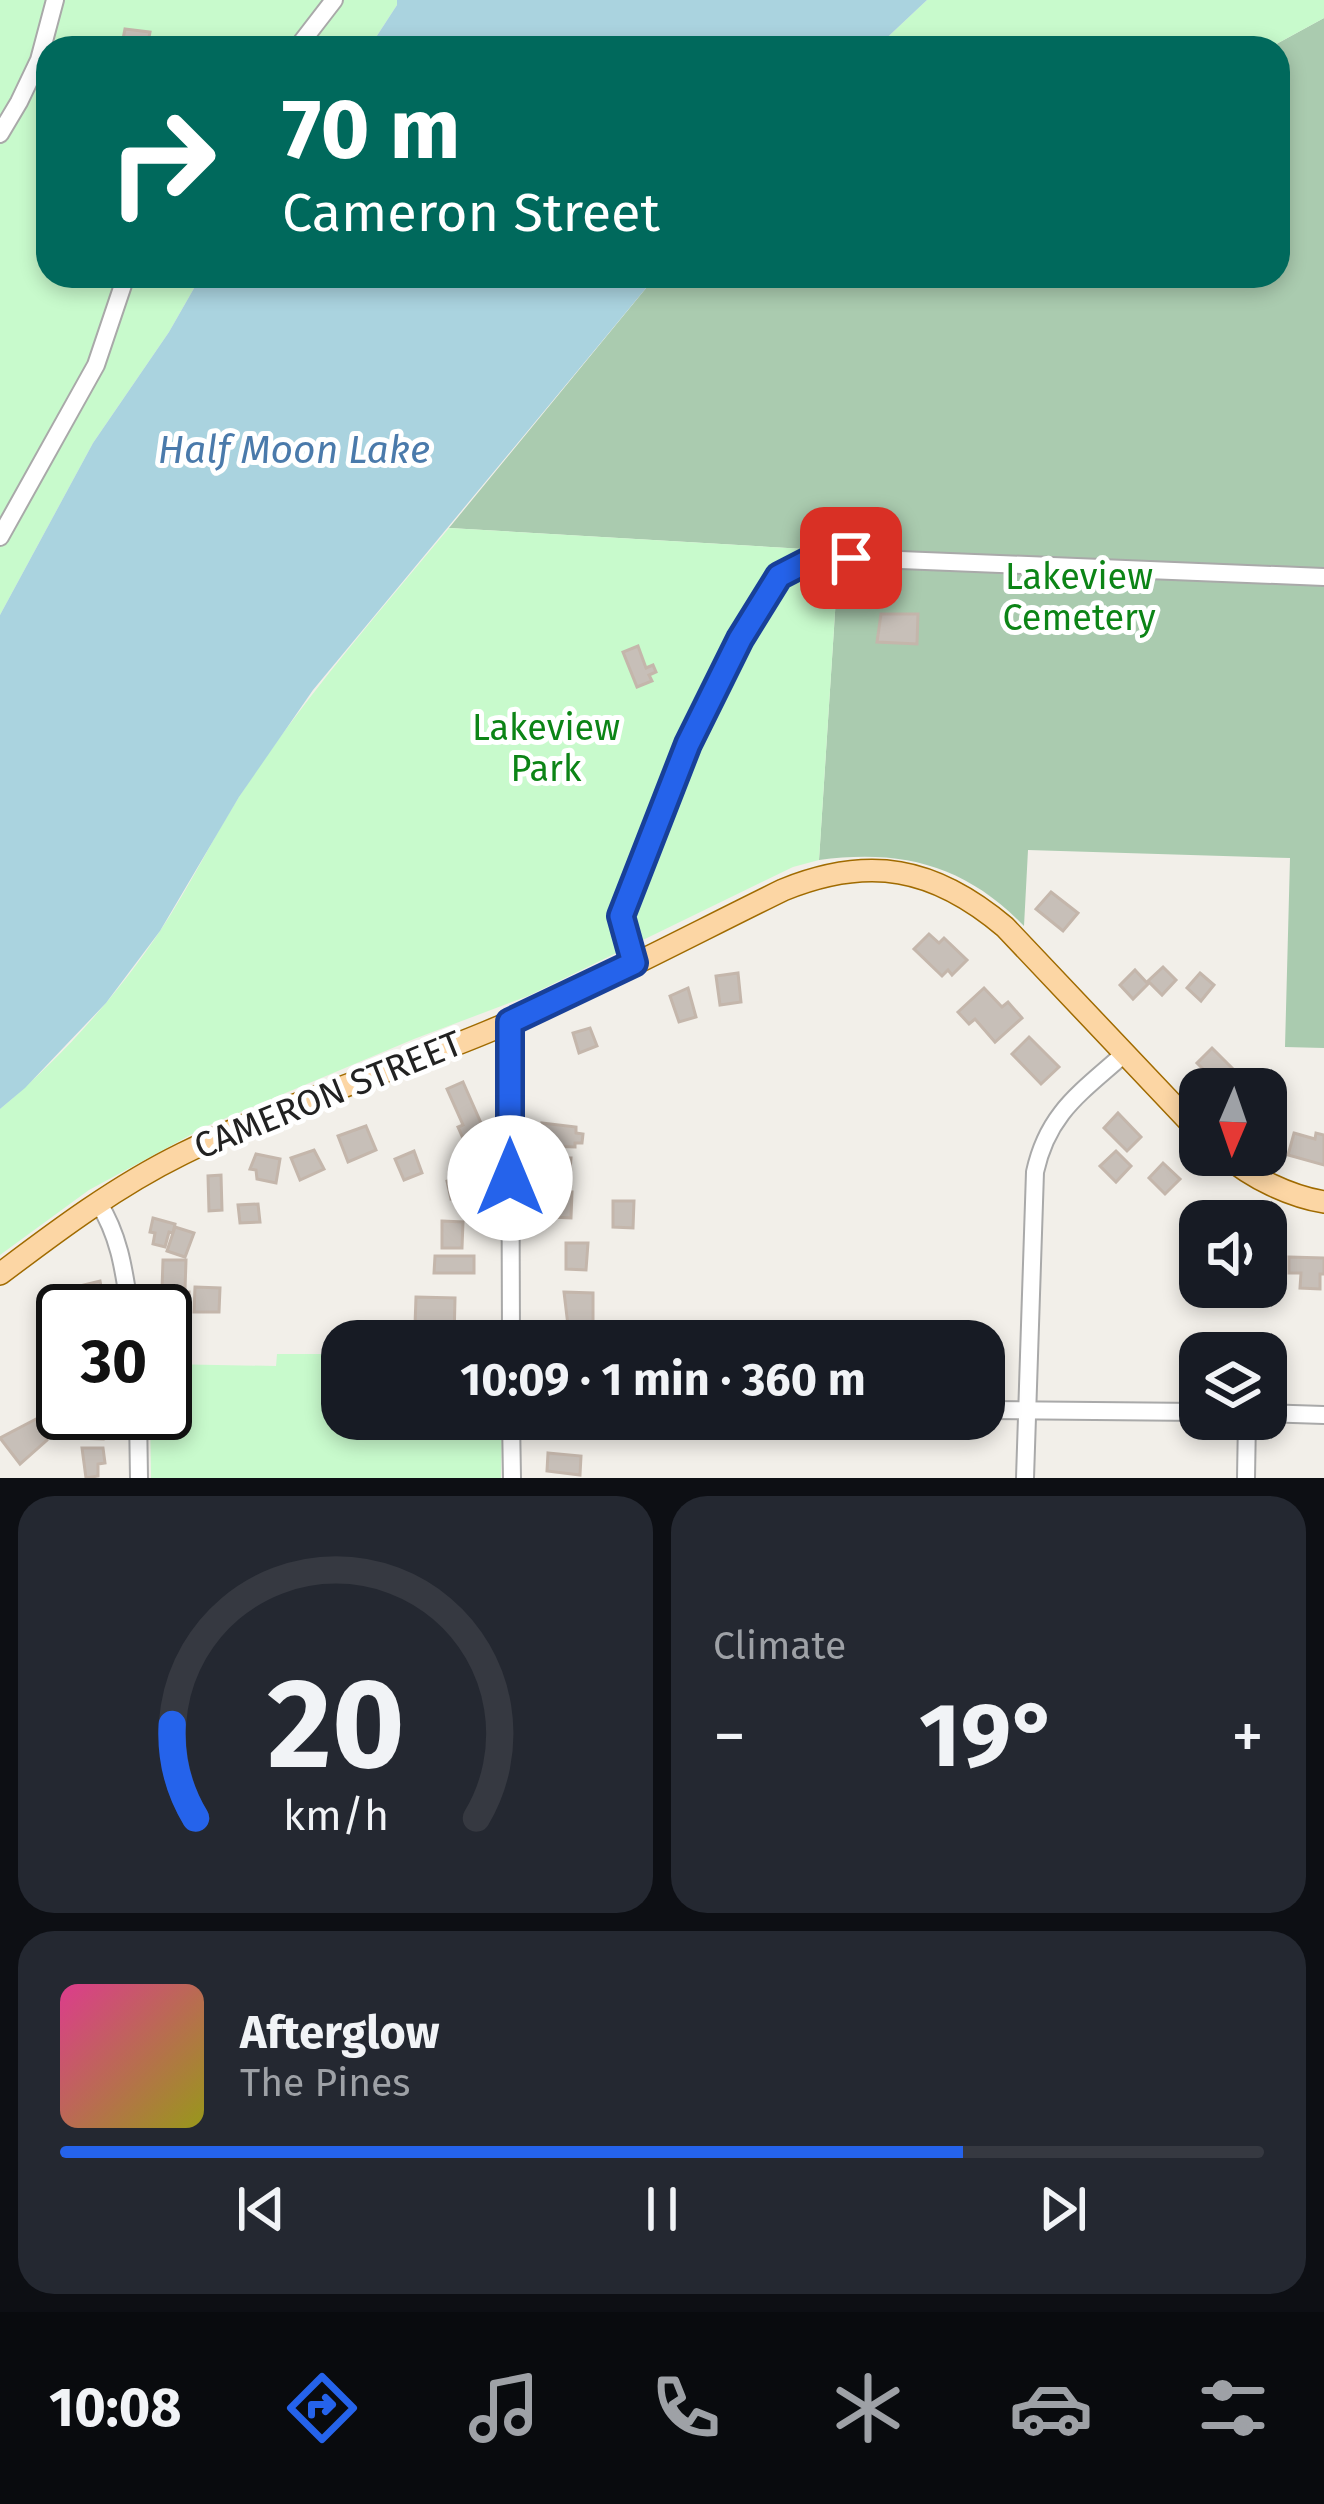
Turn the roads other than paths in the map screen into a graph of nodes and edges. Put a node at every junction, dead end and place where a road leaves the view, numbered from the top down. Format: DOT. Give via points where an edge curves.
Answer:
graph roads {
  1 [pos="55,0"];
  2 [pos="334,0"];
  3 [pos="45,36"];
  4 [pos="306,36"];
  5 [pos="36,67"];
  6 [pos="0,134"];
  7 [pos="122,288"];
  8 [pos="0,537"];
  9 [pos="1324,577"];
  10 [pos="634,963"];
  11 [pos="510,1022"];
  12 [pos="1125,1053"];
  13 [pos="1179,1111"];
  14 [pos="1255,1176"];
  15 [pos="98,1202"];
  16 [pos="1324,1202"];
  17 [pos="0,1274"];
  18 [pos="126,1284"];
  19 [pos="511,1320"];
  20 [pos="1005,1410"];
  21 [pos="1027,1411"];
  22 [pos="1179,1412"];
  23 [pos="1287,1414"];
  24 [pos="1324,1415"];
  25 [pos="138,1440"];
  26 [pos="512,1440"];
  27 [pos="1247,1440"];
  28 [pos="139,1478"];
  29 [pos="512,1478"];
  30 [pos="1025,1478"];
  31 [pos="1246,1478"];
  1 -- 3 [label="street"];
  2 -- 4 [label="street"];
  5 -- 6 [label="street"];
  7 -- 8 [label="street" via="96,365"];
  9 -- 10 [label="street" via="851,558 794,566 779,576 740,639 688,744 621,916"];
  10 -- 11 [label="main road, CAMERON STREET"];
  10 -- 12 [label="main road, CAMERON STREET" via="812,878 907,873 986,910"];
  11 -- 15 [label="main road, CAMERON STREET" via="200,1146"];
  11 -- 19 [label="street"];
  12 -- 13 [label="main road, CAMERON STREET"];
  12 -- 21 [label="street" via="1052,1123 1040,1148"];
  14 -- 16 [label="main road"];
  15 -- 17 [label="main road, CAMERON STREET"];
  15 -- 18 [label="street" via="116,1234"];
  20 -- 21 [label="street"];
  21 -- 22 [label="street"];
  21 -- 30 [label="street"];
  23 -- 24 [label="street"];
  25 -- 28 [label="street"];
  26 -- 29 [label="street"];
  27 -- 31 [label="street"];
}
